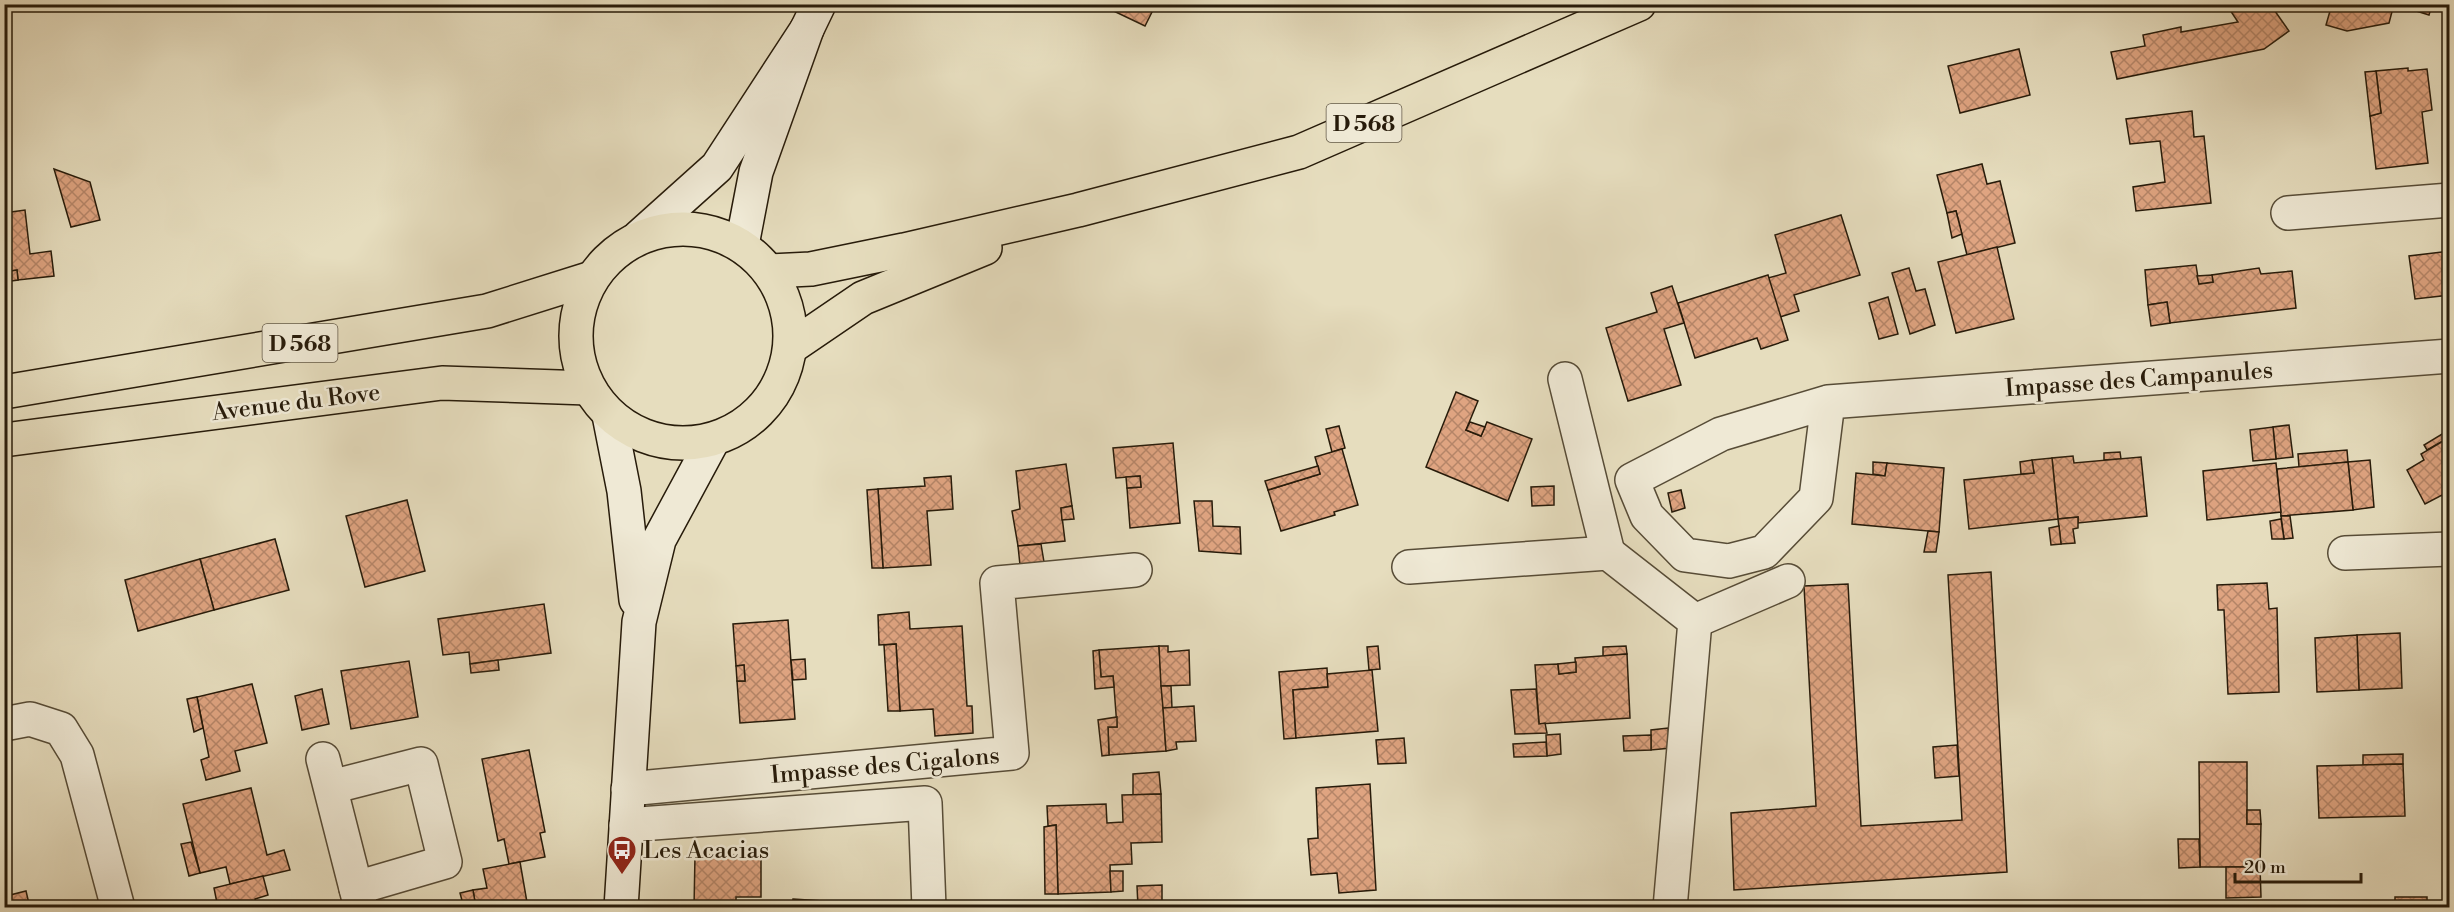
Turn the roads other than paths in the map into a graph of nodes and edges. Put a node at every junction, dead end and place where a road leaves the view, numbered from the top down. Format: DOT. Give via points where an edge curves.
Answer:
graph roads {
  1 [pos="1639,4"];
  2 [pos="813,17"];
  3 [pos="2450,200"];
  4 [pos="1078,210"];
  5 [pos="2288,213"];
  6 [pos="639,237"];
  7 [pos="742,245"];
  8 [pos="770,271"];
  9 [pos="592,278"];
  10 [pos="791,347"];
  11 [pos="2450,356"];
  12 [pos="1565,380"];
  13 [pos="588,388"];
  14 [pos="4,392"];
  15 [pos="1828,402"];
  16 [pos="609,415"];
  17 [pos="4,440"];
  18 [pos="714,440"];
  19 [pos="2450,549"];
  20 [pos="1608,553"];
  21 [pos="2345,553"];
  22 [pos="1409,567"];
  23 [pos="1135,570"];
  24 [pos="1788,581"];
  25 [pos="1695,621"];
  26 [pos="639,622"];
  27 [pos="4,724"];
  28 [pos="628,789"];
  29 [pos="626,825"];
  30 [pos="359,898"];
  31 [pos="118,908"];
  32 [pos="621,908"];
  33 [pos="929,908"];
  34 [pos="1670,908"];
  1 -- 4 [label="main road, D 568" via="1299,152"];
  2 -- 6 [label="street" via="717,167"];
  2 -- 7 [label="street" via="756,172"];
  3 -- 5 [label="street"];
  4 -- 8 [label="main road, D 568" via="811,270"];
  4 -- 10 [label="main road, D 568" via="863,298"];
  6 -- 7 [label="main road" via="673,228 709,231"];
  6 -- 9 [label="main road" via="612,254"];
  7 -- 8 [label="main road"];
  8 -- 10 [label="main road" via="786,304"];
  9 -- 13 [label="main road" via="578,314 576,342"];
  9 -- 14 [label="main road, D 568" via="487,311"];
  10 -- 18 [label="main road" via="778,387 758,412"];
  11 -- 15 [label="street, Impasse des Campanules"];
  12 -- 20 [label="street"];
  13 -- 16 [label="main road"];
  13 -- 17 [label="main road, Avenue du Rove / D 568" via="442,383"];
  15 -- 15 [label="street, Impasse des Campanules" via="1816,498 1764,552 1729,561 1685,555 1647,516 1632,480 1721,434"];
  16 -- 18 [label="main road" via="638,435 671,444"];
  16 -- 26 [label="street" via="624,491"];
  18 -- 26 [label="street" via="659,540"];
  19 -- 21 [label="street"];
  20 -- 22 [label="street"];
  20 -- 25 [label="street"];
  23 -- 28 [label="street, Impasse des Cigalons" via="997,583 1012,753"];
  24 -- 25 [label="street"];
  25 -- 34 [label="street"];
  26 -- 28 [label="street"];
  27 -- 31 [label="street" via="30,718 61,729 77,755"];
  28 -- 29 [label="street"];
  29 -- 32 [label="street"];
  29 -- 33 [label="street" via="925,803"];
  30 -- 30 [label="street" via="327,773 421,764 444,862"];
}
